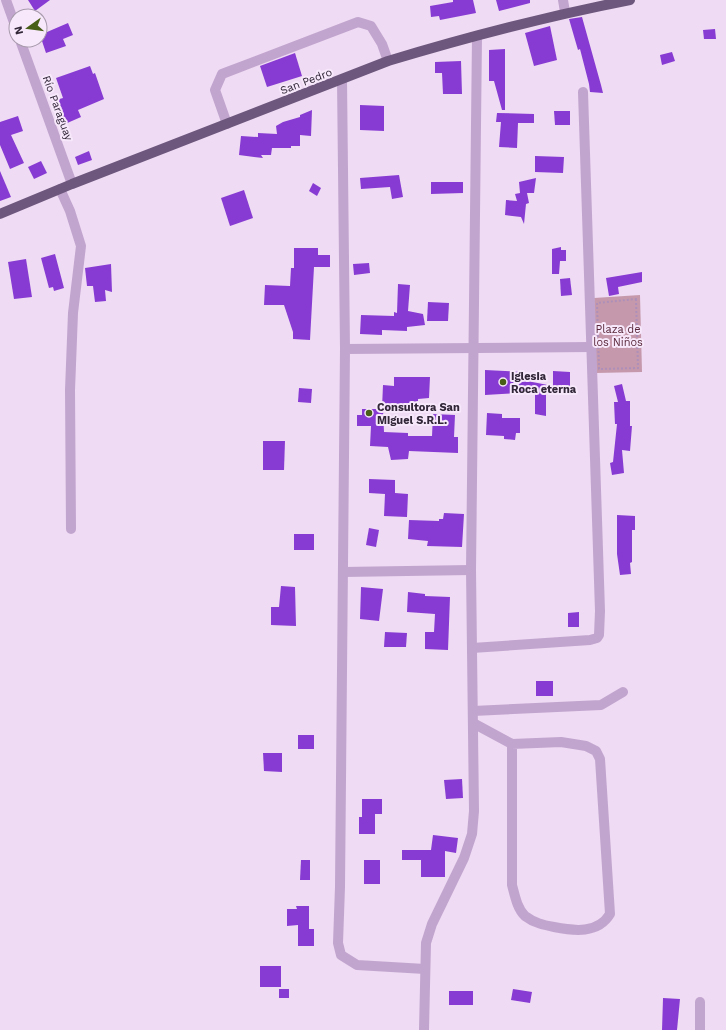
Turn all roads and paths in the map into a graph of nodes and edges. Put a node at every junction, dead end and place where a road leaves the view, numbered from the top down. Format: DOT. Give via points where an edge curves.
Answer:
graph roads {
  1 [pos="563,0"];
  2 [pos="630,0"];
  3 [pos="565,12"];
  4 [pos="477,36"];
  5 [pos="23,48"];
  6 [pos="388,61"];
  7 [pos="342,80"];
  8 [pos="583,92"];
  9 [pos="227,124"];
  10 [pos="72,184"];
  11 [pos="60,189"];
  12 [pos="0,214"];
  13 [pos="591,347"];
  14 [pos="473,348"];
  15 [pos="345,349"];
  16 [pos="599,369"];
  17 [pos="71,529"];
  18 [pos="471,570"];
  19 [pos="343,572"];
  20 [pos="472,648"];
  21 [pos="623,692"];
  22 [pos="472,711"];
  23 [pos="473,723"];
  24 [pos="512,744"];
  25 [pos="425,969"];
  26 [pos="700,1002"];
  27 [pos="424,1030"];
  28 [pos="700,1030"];
  1 -- 3 [label="street"];
  2 -- 3 [label="main road, San Pedro"];
  3 -- 4 [label="main road, San Pedro"];
  4 -- 6 [label="main road, San Pedro"];
  4 -- 14 [label="street"];
  5 -- 10 [label="street, Río Paraguay"];
  6 -- 7 [label="main road, San Pedro"];
  6 -- 9 [label="street" via="382,44 371,26 358,22 222,74 215,90"];
  7 -- 9 [label="main road, San Pedro"];
  7 -- 15 [label="street"];
  8 -- 13 [label="street"];
  9 -- 10 [label="main road, San Pedro"];
  10 -- 11 [label="main road, San Pedro"];
  11 -- 12 [label="main road, San Pedro"];
  11 -- 17 [label="street" via="81,246 73,313"];
  13 -- 14 [label="street"];
  13 -- 20 [label="street" via="599,635 590,640"];
  14 -- 15 [label="street"];
  14 -- 18 [label="street"];
  15 -- 19 [label="street"];
  16 -- 16 [label="path" via="597,303 636,299 638,368"];
  18 -- 19 [label="street"];
  18 -- 20 [label="street"];
  19 -- 25 [label="street" via="338,943 341,955 357,965"];
  20 -- 22 [label="street"];
  21 -- 22 [label="street" via="601,705"];
  22 -- 23 [label="street"];
  23 -- 24 [label="street"];
  23 -- 25 [label="street" via="472,834 464,858 430,930 426,943"];
  24 -- 24 [label="street" via="561,742 586,746 596,751 600,758 610,914 605,921 595,927 578,931 536,923 525,916 516,903 512,885"];
  25 -- 27 [label="street"];
  26 -- 28 [label="street"];
}
